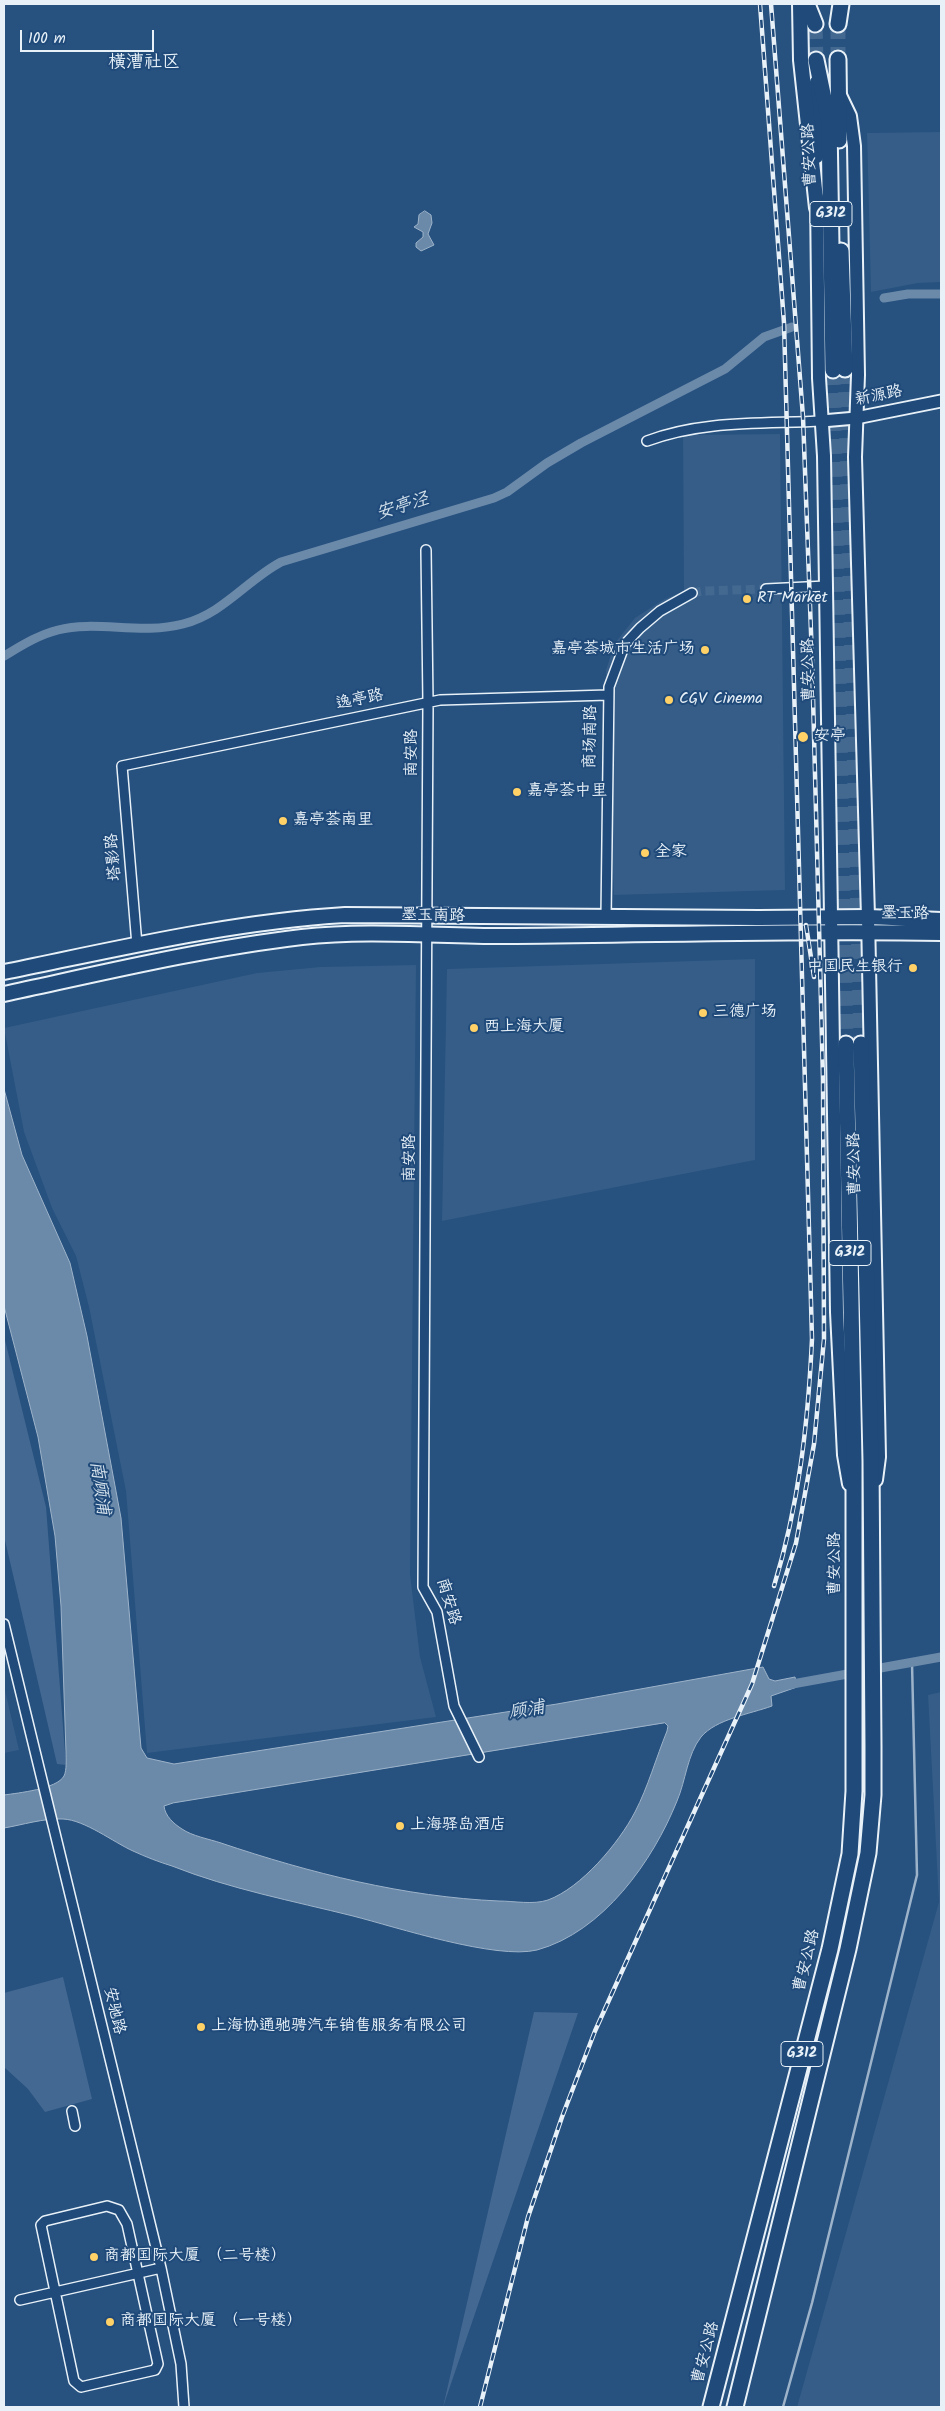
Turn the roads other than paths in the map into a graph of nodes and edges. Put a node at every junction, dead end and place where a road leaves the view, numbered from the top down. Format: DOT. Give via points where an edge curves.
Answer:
graph roads {
  1 [pos="800,4"];
  2 [pos="807,4"];
  3 [pos="818,4"];
  4 [pos="841,4"];
  5 [pos="838,24"];
  6 [pos="838,59"];
  7 [pos="816,60"];
  8 [pos="839,93"];
  9 [pos="817,208"];
  10 [pos="941,401"];
  11 [pos="856,418"];
  12 [pos="822,421"];
  13 [pos="647,441"];
  14 [pos="426,550"];
  15 [pos="826,586"];
  16 [pos="766,588"];
  17 [pos="692,593"];
  18 [pos="608,695"];
  19 [pos="428,702"];
  20 [pos="122,766"];
  21 [pos="427,916"];
  22 [pos="606,917"];
  23 [pos="868,917"];
  24 [pos="831,918"];
  25 [pos="941,920"];
  26 [pos="868,932"];
  27 [pos="831,933"];
  28 [pos="941,933"];
  29 [pos="427,934"];
  30 [pos="137,945"];
  31 [pos="4,972"];
  32 [pos="4,994"];
  33 [pos="853,1513"];
  34 [pos="871,1514"];
  35 [pos="4,1624"];
  36 [pos="479,1757"];
  37 [pos="72,2111"];
  38 [pos="75,2126"];
  39 [pos="160,2268"];
  40 [pos="138,2274"];
  41 [pos="56,2292"];
  42 [pos="20,2300"];
  43 [pos="184,2407"];
  44 [pos="711,2407"];
  45 [pos="735,2407"];
  1 -- 9 [label="main road" via="802,60"];
  2 -- 3 [label="highway" via="815,24"];
  4 -- 5 [label="highway"];
  6 -- 8 [label="highway, 曹安公路 / G312"];
  7 -- 8 [label="highway, 曹安公路 / G312" via="829,123 839,370"];
  7 -- 9 [label="main road, 曹安公路"];
  8 -- 11 [label="main road" via="850,116 854,146"];
  9 -- 12 [label="main road, 曹安公路"];
  10 -- 11 [label="street, 新源路"];
  11 -- 12 [label="street, 新源路"];
  11 -- 23 [label="main road, 曹安公路"];
  12 -- 13 [label="street" via="693,428"];
  12 -- 15 [label="main road, 曹安公路"];
  14 -- 19 [label="street, 南安路"];
  15 -- 16 [label="street"];
  15 -- 24 [label="main road, 曹安公路"];
  17 -- 18 [label="street, 商场南路" via="660,611 625,644"];
  18 -- 19 [label="street, 逸亭路"];
  18 -- 22 [label="street, 商场南路"];
  19 -- 20 [label="street, 逸亭路"];
  19 -- 21 [label="street, 南安路"];
  20 -- 30 [label="street, 塔影路"];
  21 -- 22 [label="main road, 墨玉南路"];
  21 -- 29 [label="street, 南安路"];
  21 -- 30 [label="main road, 墨玉南路" via="303,918 206,931"];
  22 -- 24 [label="main road, 墨玉南路"];
  23 -- 24 [label="main road, 墨玉南路"];
  23 -- 25 [label="main road, 墨玉路"];
  23 -- 26 [label="main road, 曹安公路"];
  24 -- 27 [label="main road, 曹安公路"];
  26 -- 27 [label="main road, 墨玉南路"];
  26 -- 28 [label="main road, 墨玉路"];
  26 -- 34 [label="main road, 曹安公路" via="879,1457"];
  27 -- 29 [label="main road, 墨玉南路"];
  27 -- 33 [label="main road, 曹安公路" via="837,1312 844,1455"];
  29 -- 32 [label="main road, 墨玉南路" via="294,938 164,960"];
  29 -- 36 [label="street, 南安路" via="423,1586 437,1612 454,1706"];
  30 -- 31 [label="main road, 墨玉南路"];
  33 -- 34 [label="highway, 曹安公路 / G312" via="853,1044"];
  33 -- 44 [label="highway, 曹安公路 / G312" via="854,1696 850,1854 842,1898"];
  34 -- 45 [label="highway, 曹安公路 / G312" via="872,1795 868,1854 860,1898"];
  35 -- 39 [label="street, 安驰路"];
  37 -- 38 [label="street"];
  39 -- 40 [label="street"];
  39 -- 43 [label="street, 安驰路" via="181,2364"];
  40 -- 41 [label="street"];
  40 -- 41 [label="street" via="127,2224 119,2210 106,2206 45,2220 41,2225"];
  40 -- 41 [label="street" via="158,2364 155,2370 81,2387 74,2381"];
  41 -- 42 [label="street"];
}
